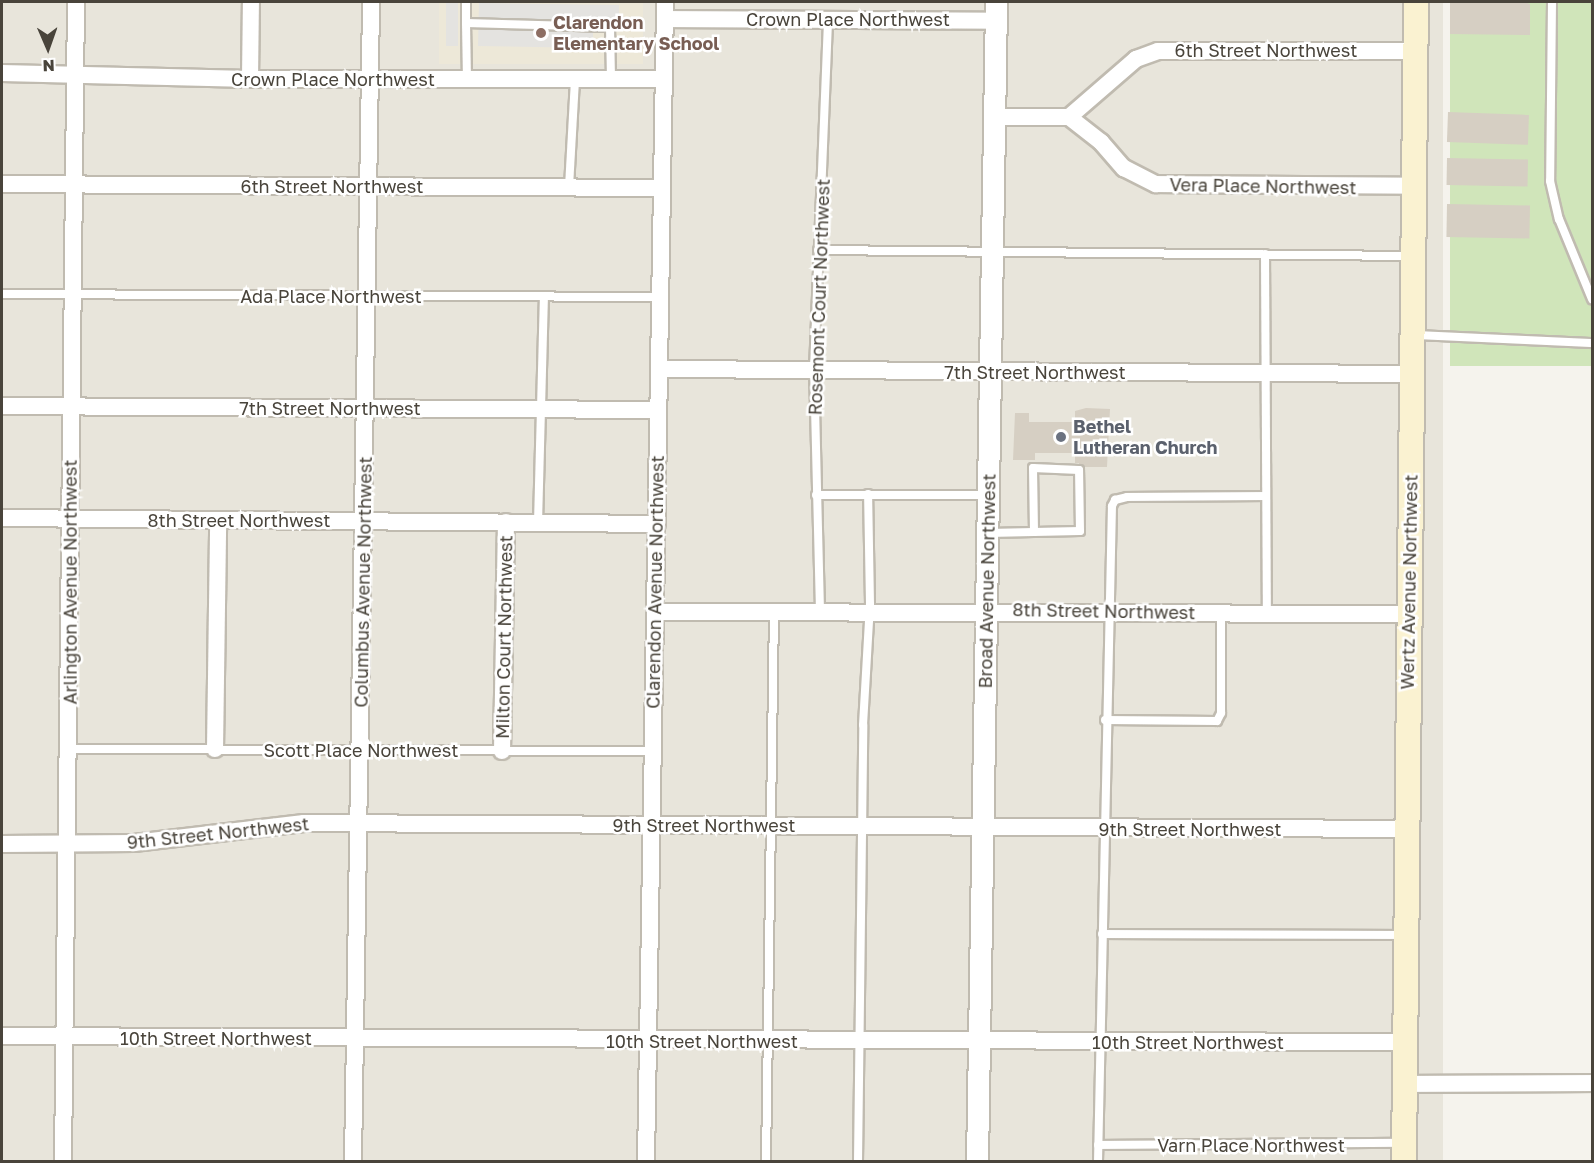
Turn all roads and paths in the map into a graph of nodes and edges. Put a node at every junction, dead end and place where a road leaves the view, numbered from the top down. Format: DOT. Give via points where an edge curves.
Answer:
graph roads {
  1 [pos="76,2"];
  2 [pos="251,2"];
  3 [pos="371,2"];
  4 [pos="466,2"];
  5 [pos="665,2"];
  6 [pos="1416,2"];
  7 [pos="1552,2"];
  8 [pos="996,11"];
  9 [pos="665,19"];
  10 [pos="828,19"];
  11 [pos="466,23"];
  12 [pos="1415,51"];
  13 [pos="2,73"];
  14 [pos="75,75"];
  15 [pos="250,79"];
  16 [pos="575,79"];
  17 [pos="611,79"];
  18 [pos="664,79"];
  19 [pos="370,80"];
  20 [pos="467,80"];
  21 [pos="995,117"];
  22 [pos="1069,117"];
  23 [pos="2,184"];
  24 [pos="74,184"];
  25 [pos="368,186"];
  26 [pos="1413,186"];
  27 [pos="569,187"];
  28 [pos="662,188"];
  29 [pos="818,250"];
  30 [pos="992,251"];
  31 [pos="1265,254"];
  32 [pos="1412,256"];
  33 [pos="2,294"];
  34 [pos="72,294"];
  35 [pos="367,296"];
  36 [pos="544,296"];
  37 [pos="660,297"];
  38 [pos="1593,299"];
  39 [pos="1412,335"];
  40 [pos="1593,343"];
  41 [pos="659,369"];
  42 [pos="814,370"];
  43 [pos="991,372"];
  44 [pos="1266,373"];
  45 [pos="1412,374"];
  46 [pos="2,406"];
  47 [pos="71,406"];
  48 [pos="366,409"];
  49 [pos="540,410"];
  50 [pos="658,410"];
  51 [pos="868,494"];
  52 [pos="816,495"];
  53 [pos="988,495"];
  54 [pos="1265,496"];
  55 [pos="2,518"];
  56 [pos="71,519"];
  57 [pos="218,521"];
  58 [pos="363,521"];
  59 [pos="506,522"];
  60 [pos="538,523"];
  61 [pos="657,524"];
  62 [pos="1034,532"];
  63 [pos="988,533"];
  64 [pos="986,610"];
  65 [pos="774,611"];
  66 [pos="820,611"];
  67 [pos="868,611"];
  68 [pos="655,612"];
  69 [pos="1108,612"];
  70 [pos="1221,612"];
  71 [pos="1267,613"];
  72 [pos="1408,614"];
  73 [pos="1105,720"];
  74 [pos="70,749"];
  75 [pos="215,749"];
  76 [pos="360,750"];
  77 [pos="502,751"];
  78 [pos="653,752"];
  79 [pos="358,824"];
  80 [pos="771,825"];
  81 [pos="651,826"];
  82 [pos="862,826"];
  83 [pos="982,826"];
  84 [pos="1103,829"];
  85 [pos="1407,829"];
  86 [pos="2,844"];
  87 [pos="68,844"];
  88 [pos="1102,934"];
  89 [pos="1406,935"];
  90 [pos="2,1036"];
  91 [pos="65,1037"];
  92 [pos="356,1038"];
  93 [pos="648,1041"];
  94 [pos="767,1041"];
  95 [pos="860,1041"];
  96 [pos="980,1042"];
  97 [pos="1101,1042"];
  98 [pos="1403,1042"];
  99 [pos="1593,1083"];
  100 [pos="1404,1084"];
  101 [pos="1098,1145"];
  102 [pos="1404,1152"];
  103 [pos="63,1161"];
  104 [pos="353,1161"];
  105 [pos="646,1161"];
  106 [pos="766,1161"];
  107 [pos="858,1161"];
  108 [pos="977,1161"];
  109 [pos="1098,1161"];
  1 -- 14 [label="street, Arlington Avenue Northwest"];
  2 -- 15 [label="street"];
  3 -- 19 [label="street, Columbus Avenue Northwest"];
  4 -- 11 [label="lane"];
  5 -- 9 [label="street, Clarendon Avenue Northwest"];
  6 -- 12 [label="main road, Wertz Avenue Northwest"];
  7 -- 38 [label="lane" via="1550,181 1559,219"];
  8 -- 10 [label="street, Crown Place Northwest"];
  8 -- 21 [label="street, Broad Avenue Northwest"];
  9 -- 10 [label="street, Crown Place Northwest"];
  9 -- 18 [label="street, Clarendon Avenue Northwest"];
  10 -- 29 [label="lane, Rosemont Court Northwest"];
  11 -- 17 [label="lane" via="610,27"];
  11 -- 20 [label="lane"];
  12 -- 22 [label="street, 6th Street Northwest" via="1158,51 1136,59"];
  12 -- 26 [label="main road, Wertz Avenue Northwest"];
  13 -- 14 [label="street, Crown Place Northwest"];
  14 -- 15 [label="street, Crown Place Northwest"];
  14 -- 24 [label="street, Arlington Avenue Northwest"];
  15 -- 19 [label="street, Crown Place Northwest"];
  16 -- 17 [label="street, Crown Place Northwest"];
  16 -- 20 [label="street, Crown Place Northwest"];
  16 -- 27 [label="lane"];
  17 -- 18 [label="street, Crown Place Northwest"];
  18 -- 28 [label="street, Clarendon Avenue Northwest"];
  19 -- 20 [label="street, Crown Place Northwest"];
  19 -- 25 [label="street, Columbus Avenue Northwest"];
  21 -- 22 [label="street"];
  21 -- 30 [label="street, Broad Avenue Northwest"];
  22 -- 26 [label="street, Vera Place Northwest" via="1101,142 1124,168 1156,184"];
  23 -- 24 [label="street, 6th Street Northwest"];
  24 -- 25 [label="street, 6th Street Northwest"];
  24 -- 34 [label="street, Arlington Avenue Northwest"];
  25 -- 27 [label="street, 6th Street Northwest"];
  25 -- 35 [label="street, Columbus Avenue Northwest"];
  26 -- 32 [label="main road, Wertz Avenue Northwest"];
  27 -- 28 [label="street, 6th Street Northwest"];
  28 -- 37 [label="street, Clarendon Avenue Northwest"];
  29 -- 30 [label="lane"];
  29 -- 42 [label="lane, Rosemont Court Northwest"];
  30 -- 31 [label="lane"];
  30 -- 43 [label="street, Broad Avenue Northwest"];
  31 -- 32 [label="lane"];
  31 -- 44 [label="lane"];
  32 -- 39 [label="main road, Wertz Avenue Northwest"];
  33 -- 34 [label="lane, Ada Place Northwest"];
  34 -- 35 [label="lane, Ada Place Northwest"];
  34 -- 47 [label="street, Arlington Avenue Northwest"];
  35 -- 36 [label="lane, Ada Place Northwest"];
  35 -- 48 [label="street, Columbus Avenue Northwest"];
  36 -- 37 [label="lane, Ada Place Northwest"];
  36 -- 49 [label="lane, Milton Court Northwest"];
  37 -- 41 [label="street, Clarendon Avenue Northwest"];
  39 -- 40 [label="lane"];
  39 -- 45 [label="main road, Wertz Avenue Northwest"];
  41 -- 42 [label="street, 7th Street Northwest"];
  41 -- 50 [label="street, Clarendon Avenue Northwest"];
  42 -- 43 [label="street, 7th Street Northwest"];
  42 -- 52 [label="lane, Rosemont Court Northwest"];
  43 -- 44 [label="street, 7th Street Northwest"];
  43 -- 53 [label="street, Broad Avenue Northwest"];
  44 -- 45 [label="street, 7th Street Northwest"];
  44 -- 54 [label="lane"];
  45 -- 72 [label="main road, Wertz Avenue Northwest"];
  46 -- 47 [label="street, 7th Street Northwest"];
  47 -- 48 [label="street, 7th Street Northwest"];
  47 -- 56 [label="street, Arlington Avenue Northwest"];
  48 -- 49 [label="street, 7th Street Northwest"];
  48 -- 58 [label="street, Columbus Avenue Northwest"];
  49 -- 50 [label="street, 7th Street Northwest"];
  49 -- 60 [label="lane, Milton Court Northwest"];
  50 -- 61 [label="street, Clarendon Avenue Northwest"];
  51 -- 52 [label="lane"];
  51 -- 53 [label="lane"];
  51 -- 67 [label="lane"];
  52 -- 66 [label="lane, Rosemont Court Northwest"];
  53 -- 63 [label="street, Broad Avenue Northwest"];
  54 -- 69 [label="lane" via="1115,500 1111,513"];
  54 -- 71 [label="lane"];
  55 -- 56 [label="street, 8th Street Northwest"];
  56 -- 57 [label="street, 8th Street Northwest"];
  56 -- 74 [label="street, Arlington Avenue Northwest"];
  57 -- 58 [label="street, 8th Street Northwest"];
  57 -- 75 [label="street"];
  58 -- 59 [label="street, 8th Street Northwest"];
  58 -- 76 [label="street, Columbus Avenue Northwest"];
  59 -- 60 [label="street, 8th Street Northwest"];
  59 -- 77 [label="street, Milton Court Northwest"];
  60 -- 61 [label="street, 8th Street Northwest"];
  61 -- 68 [label="street, Clarendon Avenue Northwest"];
  62 -- 62 [label="lane" via="1080,531 1079,470 1033,468"];
  62 -- 63 [label="lane"];
  63 -- 64 [label="street, Broad Avenue Northwest"];
  64 -- 67 [label="street, 8th Street Northwest"];
  64 -- 69 [label="street, 8th Street Northwest"];
  64 -- 83 [label="street, Broad Avenue Northwest"];
  65 -- 66 [label="street, 8th Street Northwest"];
  65 -- 68 [label="street, 8th Street Northwest"];
  65 -- 80 [label="lane"];
  66 -- 67 [label="street, 8th Street Northwest"];
  67 -- 82 [label="lane"];
  68 -- 78 [label="street, Clarendon Avenue Northwest"];
  69 -- 70 [label="street, 8th Street Northwest"];
  69 -- 73 [label="lane"];
  70 -- 71 [label="street, 8th Street Northwest"];
  70 -- 73 [label="lane" via="1221,710 1217,721"];
  71 -- 72 [label="street, 8th Street Northwest"];
  72 -- 85 [label="main road, Wertz Avenue Northwest"];
  73 -- 84 [label="lane"];
  74 -- 75 [label="lane, Scott Place Northwest"];
  74 -- 87 [label="street, Arlington Avenue Northwest"];
  75 -- 76 [label="lane, Scott Place Northwest"];
  76 -- 77 [label="lane, Scott Place Northwest"];
  76 -- 79 [label="street, Columbus Avenue Northwest"];
  77 -- 78 [label="lane, Scott Place Northwest"];
  78 -- 81 [label="street, Clarendon Avenue Northwest"];
  79 -- 81 [label="street, 9th Street Northwest"];
  79 -- 87 [label="street, 9th Street Northwest" via="304,823 134,843"];
  79 -- 92 [label="street, Columbus Avenue Northwest"];
  80 -- 81 [label="street, 9th Street Northwest"];
  80 -- 82 [label="street, 9th Street Northwest"];
  80 -- 94 [label="lane"];
  81 -- 93 [label="street, Clarendon Avenue Northwest"];
  82 -- 83 [label="street, 9th Street Northwest"];
  82 -- 95 [label="lane"];
  83 -- 84 [label="street, 9th Street Northwest"];
  83 -- 96 [label="street, Broad Avenue Northwest"];
  84 -- 85 [label="street, 9th Street Northwest"];
  84 -- 88 [label="lane"];
  85 -- 89 [label="main road, Wertz Avenue Northwest"];
  86 -- 87 [label="street, 9th Street Northwest"];
  87 -- 91 [label="street, Arlington Avenue Northwest"];
  88 -- 89 [label="lane"];
  88 -- 97 [label="lane"];
  89 -- 98 [label="main road, Wertz Avenue Northwest"];
  90 -- 91 [label="street, 10th Street Northwest"];
  91 -- 92 [label="street, 10th Street Northwest"];
  91 -- 103 [label="street, Arlington Avenue Northwest"];
  92 -- 93 [label="street, 10th Street Northwest"];
  92 -- 104 [label="street, Columbus Avenue Northwest"];
  93 -- 94 [label="street, 10th Street Northwest"];
  93 -- 105 [label="street, Clarendon Avenue Northwest"];
  94 -- 95 [label="street, 10th Street Northwest"];
  94 -- 106 [label="lane"];
  95 -- 96 [label="street, 10th Street Northwest"];
  95 -- 107 [label="lane"];
  96 -- 97 [label="street, 10th Street Northwest"];
  96 -- 108 [label="street, Broad Avenue Northwest"];
  97 -- 98 [label="street, 10th Street Northwest"];
  97 -- 101 [label="lane"];
  98 -- 100 [label="main road, Wertz Avenue Northwest"];
  99 -- 100 [label="street"];
  100 -- 102 [label="main road, Wertz Avenue Northwest"];
  101 -- 102 [label="lane, Varn Place Northwest"];
  101 -- 109 [label="lane"];
}
